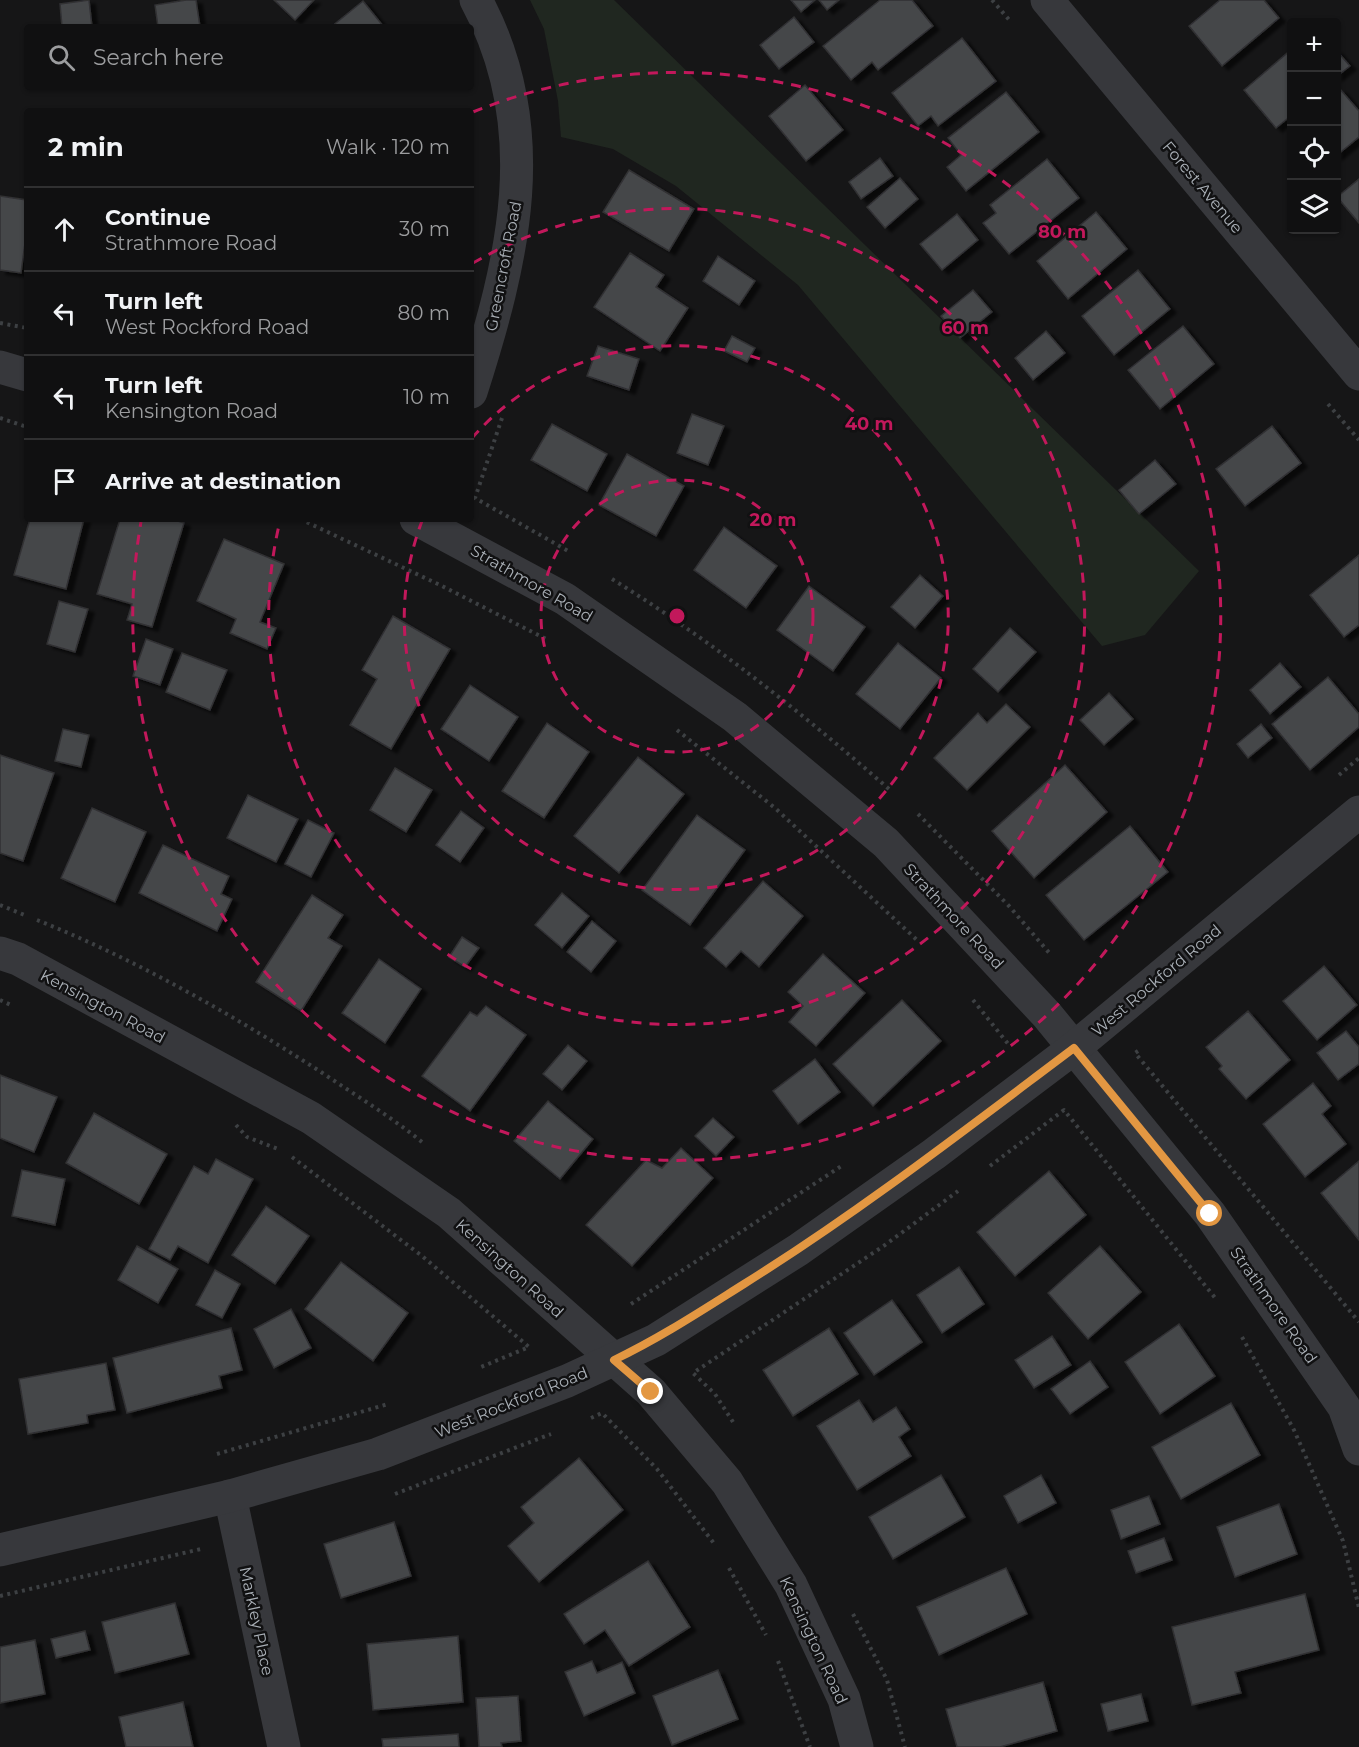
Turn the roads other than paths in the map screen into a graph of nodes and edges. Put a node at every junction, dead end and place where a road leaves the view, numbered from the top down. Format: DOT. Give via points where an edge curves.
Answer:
graph roads {
  1 [pos="476,0"];
  2 [pos="1047,0"];
  3 [pos="0,367"];
  4 [pos="24,374"];
  5 [pos="1359,374"];
  6 [pos="474,383"];
  7 [pos="427,522"];
  8 [pos="1359,812"];
  9 [pos="0,953"];
  10 [pos="1074,1048"];
  11 [pos="614,1360"];
  12 [pos="1352,1412"];
  13 [pos="1359,1449"];
  14 [pos="230,1496"];
  15 [pos="0,1550"];
  16 [pos="284,1747"];
  17 [pos="857,1747"];
  1 -- 6 [label="street, Greencroft Road" via="490,26 509,84 518,195 493,324"];
  2 -- 5 [label="street, Forest Avenue"];
  3 -- 4 [label="street"];
  7 -- 10 [label="street, Strathmore Road" via="565,599 735,717 886,843"];
  8 -- 10 [label="street, West Rockford Road"];
  9 -- 11 [label="street, Kensington Road" via="18,959 311,1118 449,1213"];
  10 -- 11 [label="street, West Rockford Road" via="798,1250 656,1340"];
  10 -- 12 [label="street, Strathmore Road" via="1210,1214"];
  11 -- 14 [label="street, West Rockford Road" via="378,1454"];
  11 -- 17 [label="street, Kensington Road" via="651,1392 727,1482 791,1585 844,1699"];
  12 -- 13 [label="street, Strathmore Road"];
  14 -- 15 [label="street, West Rockford Road"];
  14 -- 16 [label="street, Markley Place"];
}
